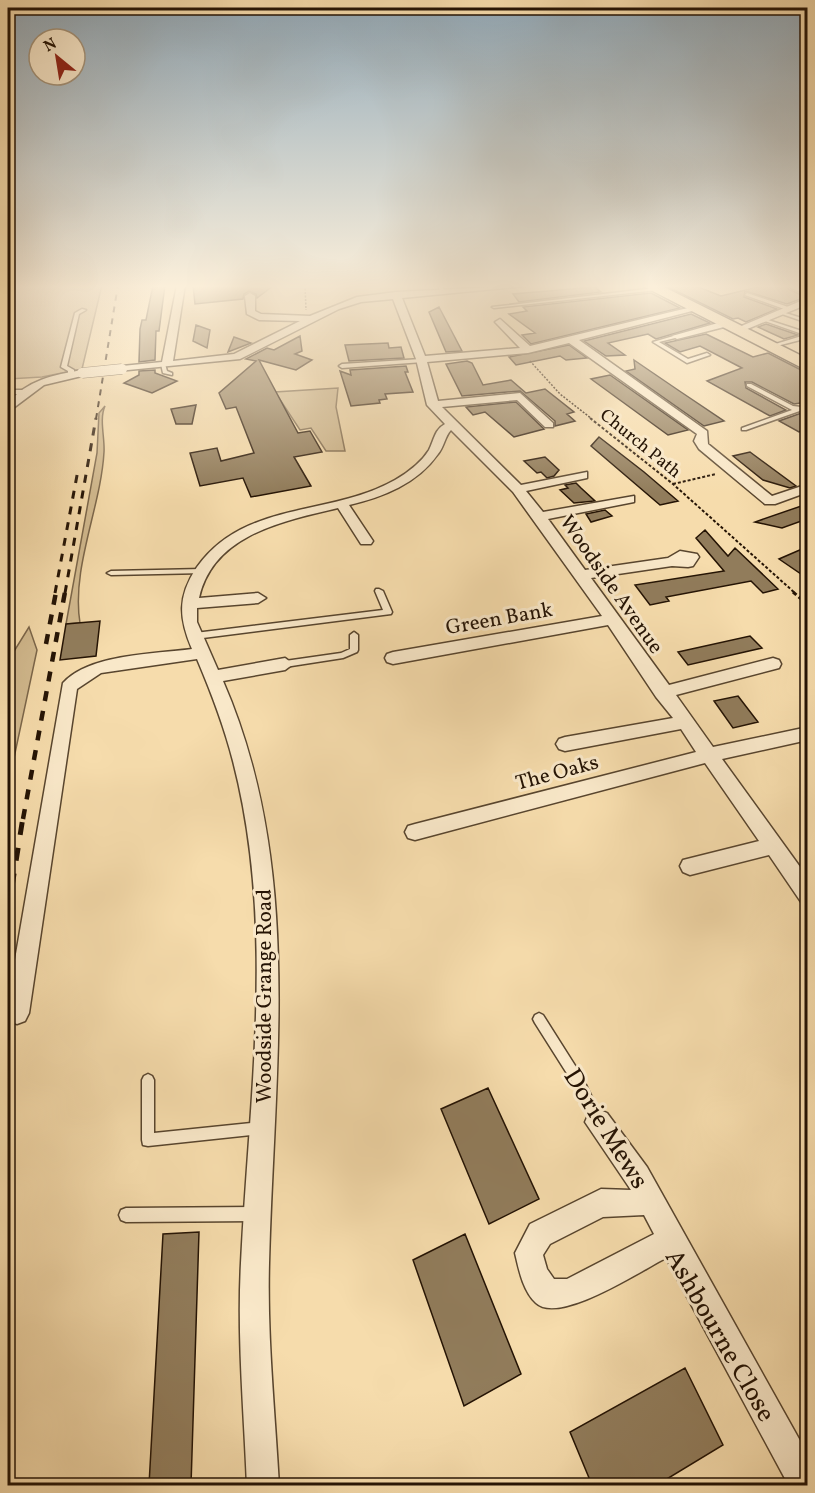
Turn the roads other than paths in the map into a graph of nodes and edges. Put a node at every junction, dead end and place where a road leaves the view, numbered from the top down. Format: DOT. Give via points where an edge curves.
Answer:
graph roads {
  1 [pos="67,355"];
  2 [pos="168,355"];
  3 [pos="240,355"];
  4 [pos="418,355"];
  5 [pos="483,355"];
  6 [pos="593,355"];
  7 [pos="678,355"];
  8 [pos="786,355"];
  9 [pos="707,356"];
  10 [pos="421,360"];
  11 [pos="342,366"];
  12 [pos="807,366"];
  13 [pos="166,368"];
  14 [pos="76,374"];
  15 [pos="749,385"];
  16 [pos="8,392"];
  17 [pos="22,392"];
  18 [pos="432,405"];
  19 [pos="807,406"];
  20 [pos="800,408"];
  21 [pos="8,409"];
  22 [pos="452,425"];
  23 [pos="549,425"];
  24 [pos="744,429"];
  25 [pos="583,475"];
  26 [pos="807,488"];
  27 [pos="518,489"];
  28 [pos="342,504"];
  29 [pos="643,508"];
  30 [pos="540,517"];
  31 [pos="366,541"];
  32 [pos="672,562"];
  33 [pos="202,570"];
  34 [pos="111,573"];
  35 [pos="581,575"];
  36 [pos="379,591"];
  37 [pos="258,598"];
  38 [pos="189,604"];
  39 [pos="613,619"];
  40 [pos="354,635"];
  41 [pos="198,644"];
  42 [pos="393,658"];
  43 [pos="285,664"];
  44 [pos="773,664"];
  45 [pos="213,677"];
  46 [pos="662,693"];
  47 [pos="684,722"];
  48 [pos="807,734"];
  49 [pos="566,744"];
  50 [pos="710,755"];
  51 [pos="415,832"];
  52 [pos="773,846"];
  53 [pos="690,866"];
  54 [pos="807,895"];
  55 [pos="17,1014"];
  56 [pos="538,1019"];
  57 [pos="148,1080"];
  58 [pos="598,1122"];
  59 [pos="263,1128"];
  60 [pos="651,1200"];
  61 [pos="259,1214"];
  62 [pos="126,1215"];
  63 [pos="672,1240"];
  64 [pos="263,1485"];
  65 [pos="807,1485"];
  1 -- 14 [label="lane" via="64,367"];
  2 -- 13 [label="street"];
  3 -- 13 [label="street"];
  4 -- 10 [label="street"];
  5 -- 10 [label="street"];
  6 -- 26 [label="street" via="703,433 703,446 770,501"];
  7 -- 9 [label="lane" via="687,360"];
  8 -- 12 [label="main road"];
  10 -- 11 [label="lane"];
  10 -- 18 [label="street"];
  13 -- 14 [label="street, bridge"];
  14 -- 17 [label="street" via="36,384"];
  15 -- 20 [label="lane" via="792,408"];
  16 -- 17 [label="lane"];
  17 -- 21 [label="street"];
  18 -- 22 [label="street, Woodside Avenue"];
  18 -- 23 [label="street" via="520,396"];
  19 -- 20 [label="lane"];
  20 -- 24 [label="lane" via="798,412"];
  22 -- 27 [label="street, Woodside Avenue"];
  22 -- 28 [label="street" via="444,429 429,461 388,480 375,495"];
  25 -- 27 [label="street"];
  27 -- 30 [label="street, Woodside Avenue"];
  28 -- 31 [label="street"];
  28 -- 33 [label="street" via="278,518 238,535"];
  29 -- 30 [label="street" via="626,496"];
  30 -- 35 [label="street, Woodside Avenue"];
  32 -- 35 [label="street"];
  33 -- 34 [label="lane"];
  33 -- 38 [label="street"];
  35 -- 39 [label="street, Woodside Avenue"];
  36 -- 41 [label="lane" via="388,612"];
  37 -- 38 [label="street"];
  38 -- 41 [label="street, Woodside Grange Road" via="189,622"];
  39 -- 42 [label="street, Green Bank"];
  39 -- 46 [label="street, Woodside Avenue"];
  40 -- 43 [label="lane" via="354,650 343,655"];
  41 -- 45 [label="street, Woodside Grange Road"];
  41 -- 55 [label="street" via="97,668 69,687"];
  43 -- 45 [label="street"];
  44 -- 46 [label="street"];
  45 -- 59 [label="street, Woodside Grange Road" via="245,771 265,888"];
  46 -- 47 [label="street, Woodside Avenue"];
  47 -- 49 [label="street"];
  47 -- 50 [label="street, Woodside Avenue"];
  48 -- 50 [label="street, The Oaks"];
  50 -- 51 [label="street, The Oaks"];
  50 -- 52 [label="street, Woodside Avenue"];
  52 -- 53 [label="street"];
  52 -- 54 [label="street, Woodside Avenue"];
  56 -- 58 [label="lane, Dorie Mews" via="577,1079"];
  57 -- 59 [label="lane" via="148,1140"];
  58 -- 60 [label="street, Dorie Mews"];
  59 -- 61 [label="street, Woodside Grange Road"];
  60 -- 63 [label="street, Dorie Mews"];
  60 -- 63 [label="street, Ashbourne Close" via="601,1203 540,1234 529,1253 534,1275 547,1294 569,1293"];
  61 -- 62 [label="lane"];
  61 -- 64 [label="street, Woodside Grange Road" via="255,1266"];
  63 -- 65 [label="street, Ashbourne Close"];
}
